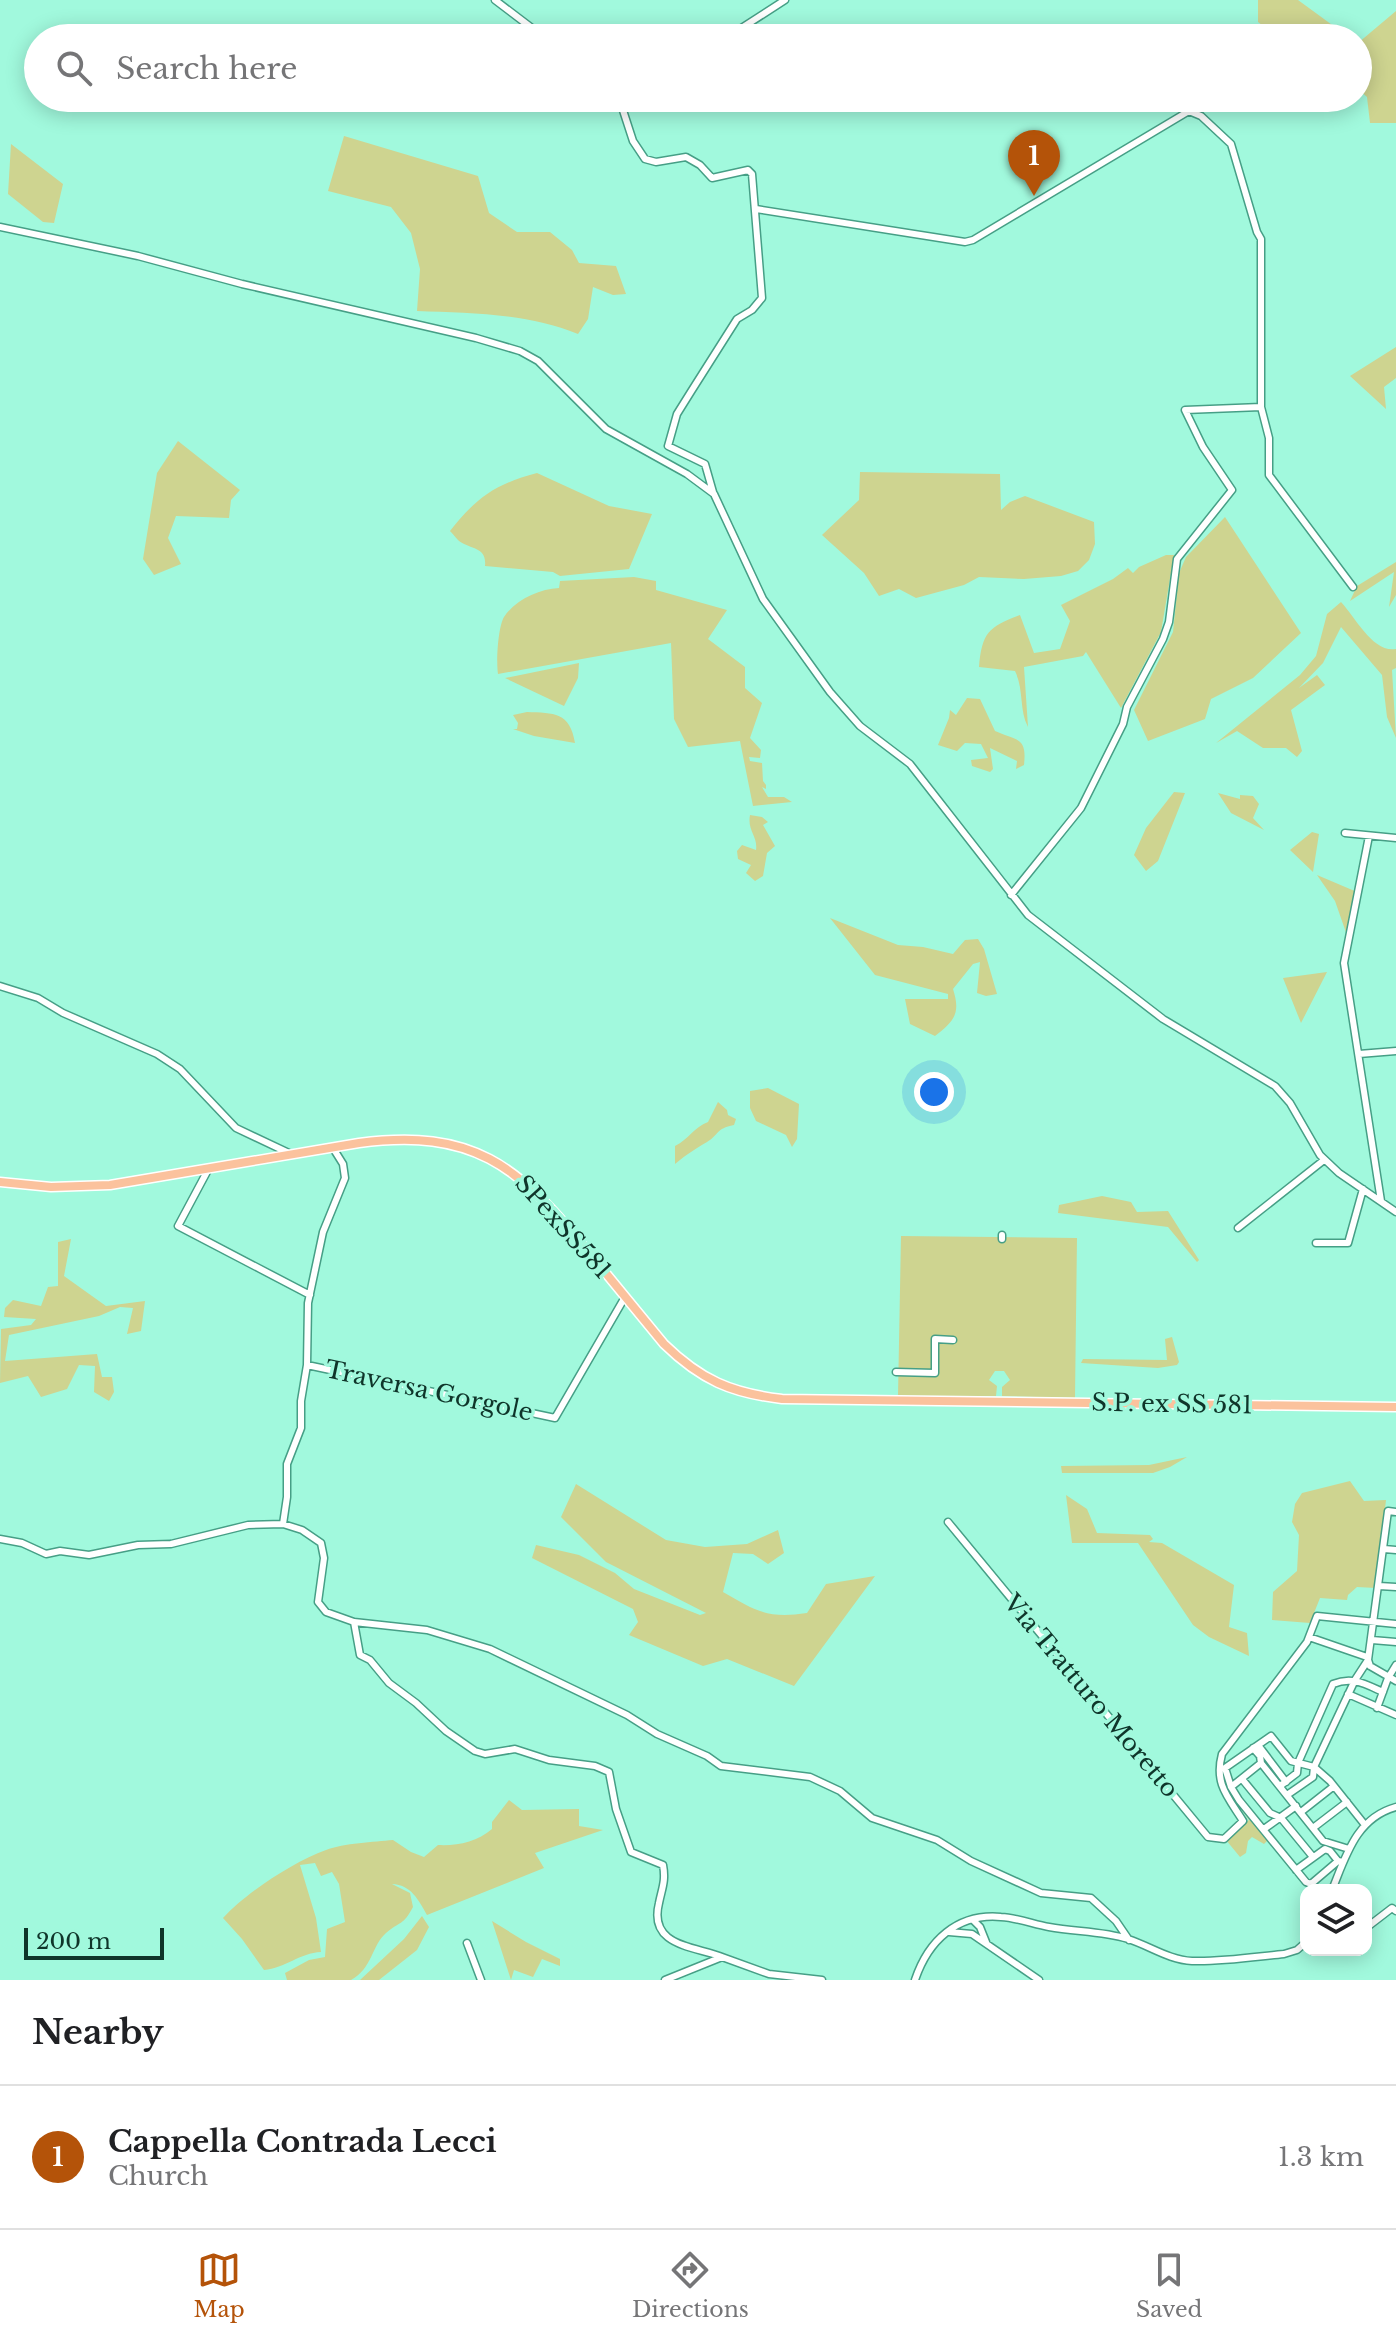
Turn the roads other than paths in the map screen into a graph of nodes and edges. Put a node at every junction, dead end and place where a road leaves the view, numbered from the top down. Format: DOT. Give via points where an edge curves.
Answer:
graph roads {
  1 [pos="495,0"];
  2 [pos="785,0"];
  3 [pos="527,24"];
  4 [pos="748,24"];
  5 [pos="624,112"];
  6 [pos="1191,112"];
  7 [pos="1194,112"];
  8 [pos="756,209"];
  9 [pos="0,227"];
  10 [pos="1261,407"];
  11 [pos="668,446"];
  12 [pos="651,455"];
  13 [pos="714,494"];
  14 [pos="1353,587"];
  15 [pos="1345,833"];
  16 [pos="1369,836"];
  17 [pos="1396,838"];
  18 [pos="1011,895"];
  19 [pos="0,986"];
  20 [pos="1396,1051"];
  21 [pos="1359,1054"];
  22 [pos="333,1148"];
  23 [pos="295,1155"];
  24 [pos="1324,1160"];
  25 [pos="209,1168"];
  26 [pos="0,1182"];
  27 [pos="1363,1189"];
  28 [pos="1381,1201"];
  29 [pos="1396,1212"];
  30 [pos="1238,1228"];
  31 [pos="1316,1243"];
  32 [pos="310,1295"];
  33 [pos="625,1297"];
  34 [pos="953,1340"];
  35 [pos="307,1365"];
  36 [pos="896,1372"];
  37 [pos="949,1402"];
  38 [pos="1396,1407"];
  39 [pos="1392,1511"];
  40 [pos="948,1522"];
  41 [pos="283,1524"];
  42 [pos="0,1539"];
  43 [pos="1384,1549"];
  44 [pos="1396,1550"];
  45 [pos="1379,1586"];
  46 [pos="1396,1587"];
  47 [pos="1375,1621"];
  48 [pos="354,1622"];
  49 [pos="1396,1624"];
  50 [pos="1309,1637"];
  51 [pos="1372,1640"];
  52 [pos="1396,1642"];
  53 [pos="1367,1665"];
  54 [pos="1396,1665"];
  55 [pos="1388,1678"];
  56 [pos="1355,1680"];
  57 [pos="1396,1681"];
  58 [pos="1383,1692"];
  59 [pos="1348,1694"];
  60 [pos="1377,1708"];
  61 [pos="1396,1713"];
  62 [pos="1255,1746"];
  63 [pos="1261,1763"];
  64 [pos="1298,1763"];
  65 [pos="1314,1767"];
  66 [pos="1242,1779"];
  67 [pos="1283,1784"];
  68 [pos="1334,1786"];
  69 [pos="1231,1787"];
  70 [pos="1287,1795"];
  71 [pos="1347,1802"];
  72 [pos="1236,1803"];
  73 [pos="1299,1809"];
  74 [pos="1394,1809"];
  75 [pos="1281,1818"];
  76 [pos="1365,1825"];
  77 [pos="1313,1828"];
  78 [pos="1264,1829"];
  79 [pos="1349,1849"];
  80 [pos="1313,1857"];
  81 [pos="1340,1862"];
  82 [pos="1296,1870"];
  83 [pos="1334,1884"];
  84 [pos="1396,1911"];
  85 [pos="988,1918"];
  86 [pos="973,1920"];
  87 [pos="1372,1923"];
  88 [pos="947,1932"];
  89 [pos="972,1934"];
  90 [pos="984,1938"];
  91 [pos="1129,1940"];
  92 [pos="467,1943"];
  93 [pos="1300,1947"];
  94 [pos="722,1957"];
  95 [pos="481,1980"];
  96 [pos="665,1980"];
  97 [pos="822,1980"];
  98 [pos="915,1980"];
  99 [pos="1039,1980"];
  1 -- 3 [label="street"];
  2 -- 4 [label="street"];
  5 -- 8 [label="street" via="645,159 686,157 712,178 748,170"];
  6 -- 8 [label="street" via="965,242"];
  7 -- 10 [label="street" via="1231,144 1261,239"];
  8 -- 11 [label="street" via="762,298 737,319 677,414"];
  9 -- 12 [label="street" via="520,351 538,361 606,429"];
  10 -- 14 [label="street" via="1269,438 1269,475"];
  10 -- 18 [label="street" via="1185,410 1232,490 1177,559 1163,639 1081,808"];
  11 -- 12 [label="street"];
  11 -- 13 [label="street" via="705,464"];
  12 -- 13 [label="street"];
  13 -- 18 [label="street" via="763,599 822,681 860,726 910,764"];
  15 -- 16 [label="street"];
  16 -- 17 [label="street"];
  16 -- 21 [label="street" via="1344,963"];
  18 -- 24 [label="street" via="1028,915 1163,1019 1275,1086"];
  19 -- 23 [label="street" via="38,998 157,1054 180,1069 236,1128"];
  20 -- 21 [label="street"];
  21 -- 28 [label="street"];
  22 -- 23 [label="main road, SPexSS581"];
  22 -- 32 [label="street" via="345,1178 323,1232"];
  22 -- 33 [label="main road, SPexSS581" via="423,1139 492,1159 514,1172 556,1212"];
  23 -- 25 [label="main road, SPexSS581"];
  24 -- 27 [label="street"];
  24 -- 30 [label="street"];
  25 -- 26 [label="main road, SPexSS581" via="110,1185"];
  25 -- 32 [label="street" via="178,1226"];
  27 -- 28 [label="street"];
  27 -- 31 [label="street" via="1348,1243"];
  28 -- 29 [label="street"];
  32 -- 35 [label="street"];
  33 -- 35 [label="street, Traversa Gorgole" via="555,1418"];
  33 -- 37 [label="main road, SPexSS581" via="681,1360 731,1389 782,1399"];
  34 -- 36 [label="street" via="935,1339 935,1373"];
  35 -- 41 [label="street" via="301,1428 287,1464"];
  37 -- 38 [label="main road, S.P. ex SS 581"];
  39 -- 43 [label="street"];
  40 -- 72 [label="street, Via Tratturo Moretto" via="1208,1837 1224,1839 1243,1821"];
  41 -- 42 [label="street" via="248,1525 171,1544 89,1555 46,1554"];
  41 -- 48 [label="street" via="321,1543 319,1606"];
  43 -- 44 [label="street"];
  43 -- 45 [label="street"];
  45 -- 46 [label="street"];
  45 -- 47 [label="street"];
  47 -- 49 [label="street"];
  47 -- 50 [label="street" via="1317,1616"];
  47 -- 51 [label="street"];
  48 -- 91 [label="street" via="427,1630 490,1649 721,1766 810,1777 840,1791 872,1818 937,1840 1041,1893 1091,1898"];
  48 -- 94 [label="street" via="360,1655 475,1751 515,1749 609,1772 631,1852 663,1865 665,1883 657,1915 667,1937"];
  50 -- 53 [label="street" via="1367,1657"];
  50 -- 72 [label="street" via="1227,1744 1217,1773"];
  51 -- 52 [label="street"];
  51 -- 53 [label="street"];
  53 -- 55 [label="street"];
  53 -- 56 [label="street"];
  54 -- 55 [label="street"];
  55 -- 57 [label="street"];
  55 -- 58 [label="street"];
  56 -- 58 [label="street"];
  56 -- 59 [label="street"];
  56 -- 64 [label="street" via="1333,1684"];
  58 -- 60 [label="street"];
  59 -- 60 [label="street"];
  59 -- 65 [label="street"];
  60 -- 61 [label="street"];
  62 -- 63 [label="street"];
  62 -- 64 [label="street" via="1271,1736"];
  62 -- 67 [label="street"];
  62 -- 69 [label="street" via="1225,1768"];
  63 -- 66 [label="street"];
  63 -- 67 [label="street"];
  64 -- 65 [label="street"];
  64 -- 67 [label="street" via="1297,1773"];
  65 -- 68 [label="street"];
  65 -- 70 [label="street" via="1313,1777"];
  66 -- 69 [label="street"];
  66 -- 75 [label="street" via="1270,1813"];
  67 -- 70 [label="street"];
  68 -- 71 [label="street"];
  68 -- 73 [label="street"];
  69 -- 72 [label="street"];
  70 -- 73 [label="street"];
  71 -- 76 [label="street"];
  71 -- 77 [label="street"];
  72 -- 78 [label="street"];
  73 -- 75 [label="street"];
  73 -- 77 [label="street"];
  74 -- 76 [label="street"];
  75 -- 78 [label="street"];
  75 -- 80 [label="street"];
  76 -- 79 [label="street"];
  77 -- 79 [label="street" via="1326,1842"];
  78 -- 82 [label="street"];
  79 -- 81 [label="street"];
  80 -- 81 [label="street" via="1325,1849"];
  80 -- 82 [label="street"];
  81 -- 82 [label="street" via="1311,1884"];
  81 -- 83 [label="street"];
  84 -- 87 [label="street" via="1392,1908"];
  85 -- 86 [label="street"];
  85 -- 90 [label="street"];
  85 -- 91 [label="street"];
  86 -- 88 [label="street"];
  86 -- 89 [label="street"];
  86 -- 90 [label="street"];
  88 -- 89 [label="street"];
  88 -- 98 [label="street" via="930,1947"];
  89 -- 90 [label="street"];
  90 -- 99 [label="street"];
  91 -- 93 [label="street" via="1192,1961 1284,1954"];
  92 -- 95 [label="street"];
  94 -- 96 [label="street"];
  94 -- 97 [label="street" via="769,1974"];
}
